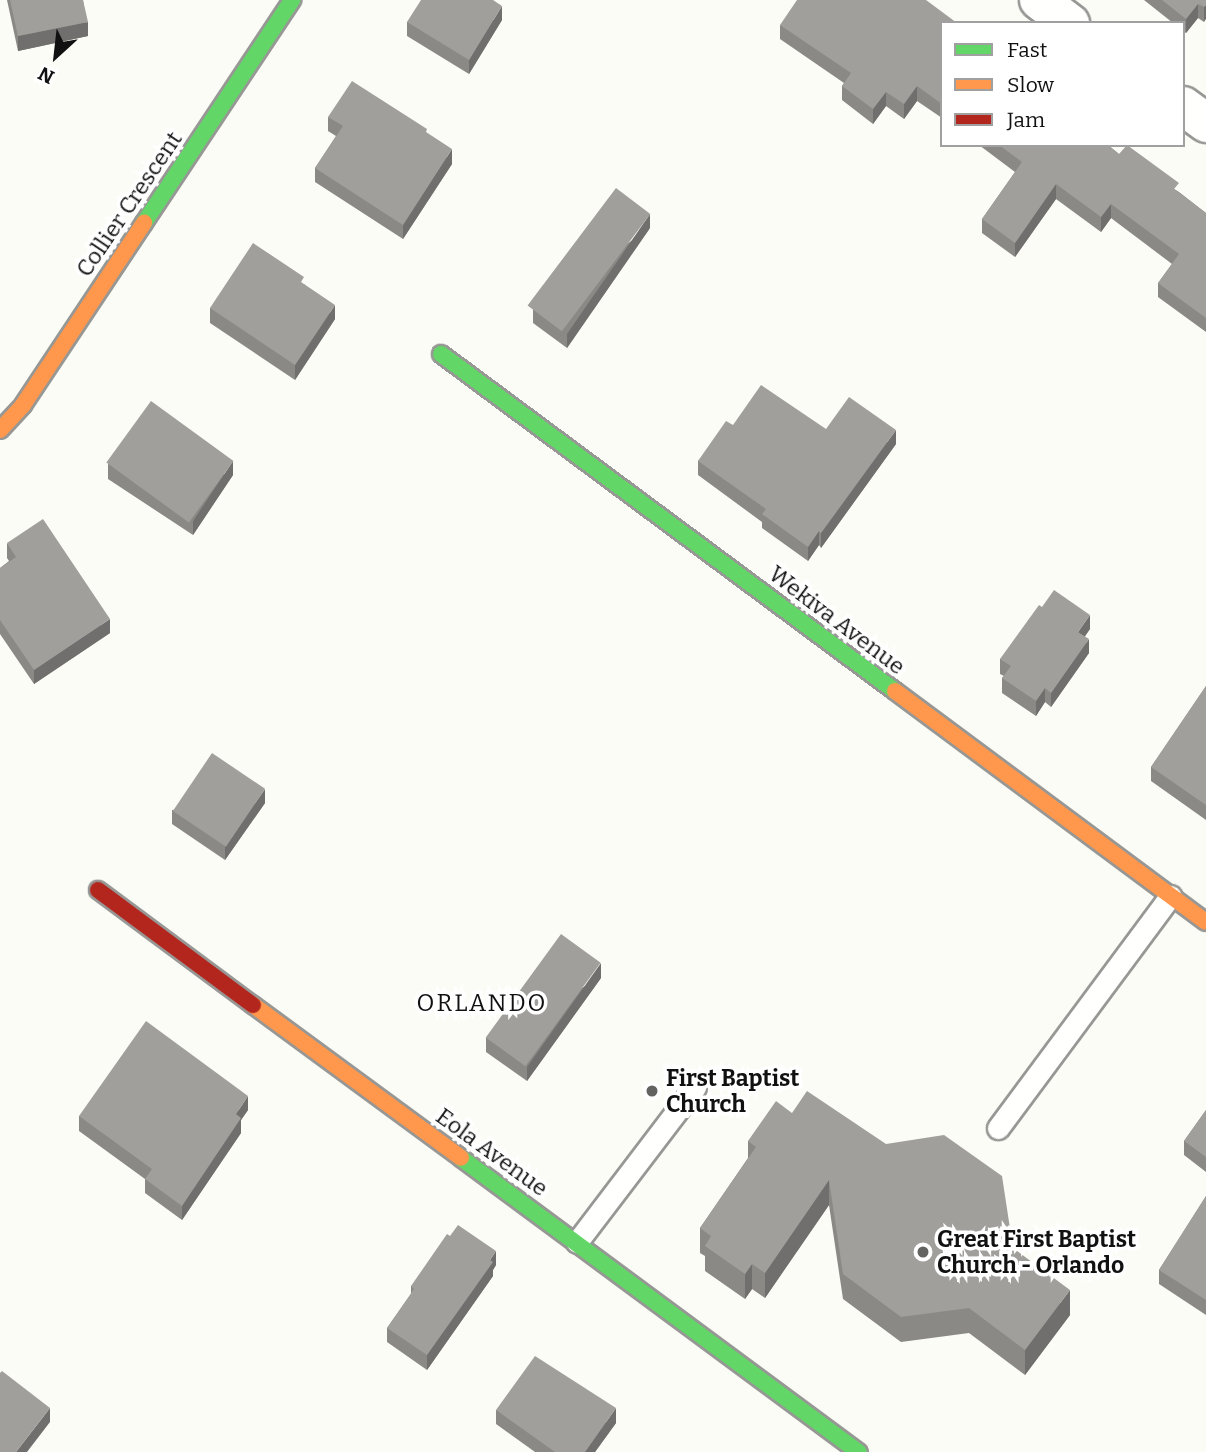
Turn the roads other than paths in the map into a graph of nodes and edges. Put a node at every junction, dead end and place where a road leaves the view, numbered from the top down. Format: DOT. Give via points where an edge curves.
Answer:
graph roads {
  1 [pos="292,0"];
  2 [pos="1039,0"];
  3 [pos="1067,21"];
  4 [pos="1185,107"];
  5 [pos="1206,123"];
  6 [pos="440,354"];
  7 [pos="0,430"];
  8 [pos="97,890"];
  9 [pos="1170,896"];
  10 [pos="1206,922"];
  11 [pos="695,1087"];
  12 [pos="998,1128"];
  13 [pos="577,1242"];
  14 [pos="859,1452"];
  1 -- 7 [label="street, Collier Crescent" via="23,405"];
  2 -- 3 [label="street"];
  4 -- 5 [label="street"];
  6 -- 9 [label="street, Wekiva Avenue"];
  8 -- 13 [label="street, Eola Avenue"];
  9 -- 10 [label="street, Wekiva Avenue"];
  9 -- 12 [label="lane"];
  11 -- 13 [label="lane"];
  13 -- 14 [label="street, Eola Avenue"];
}
